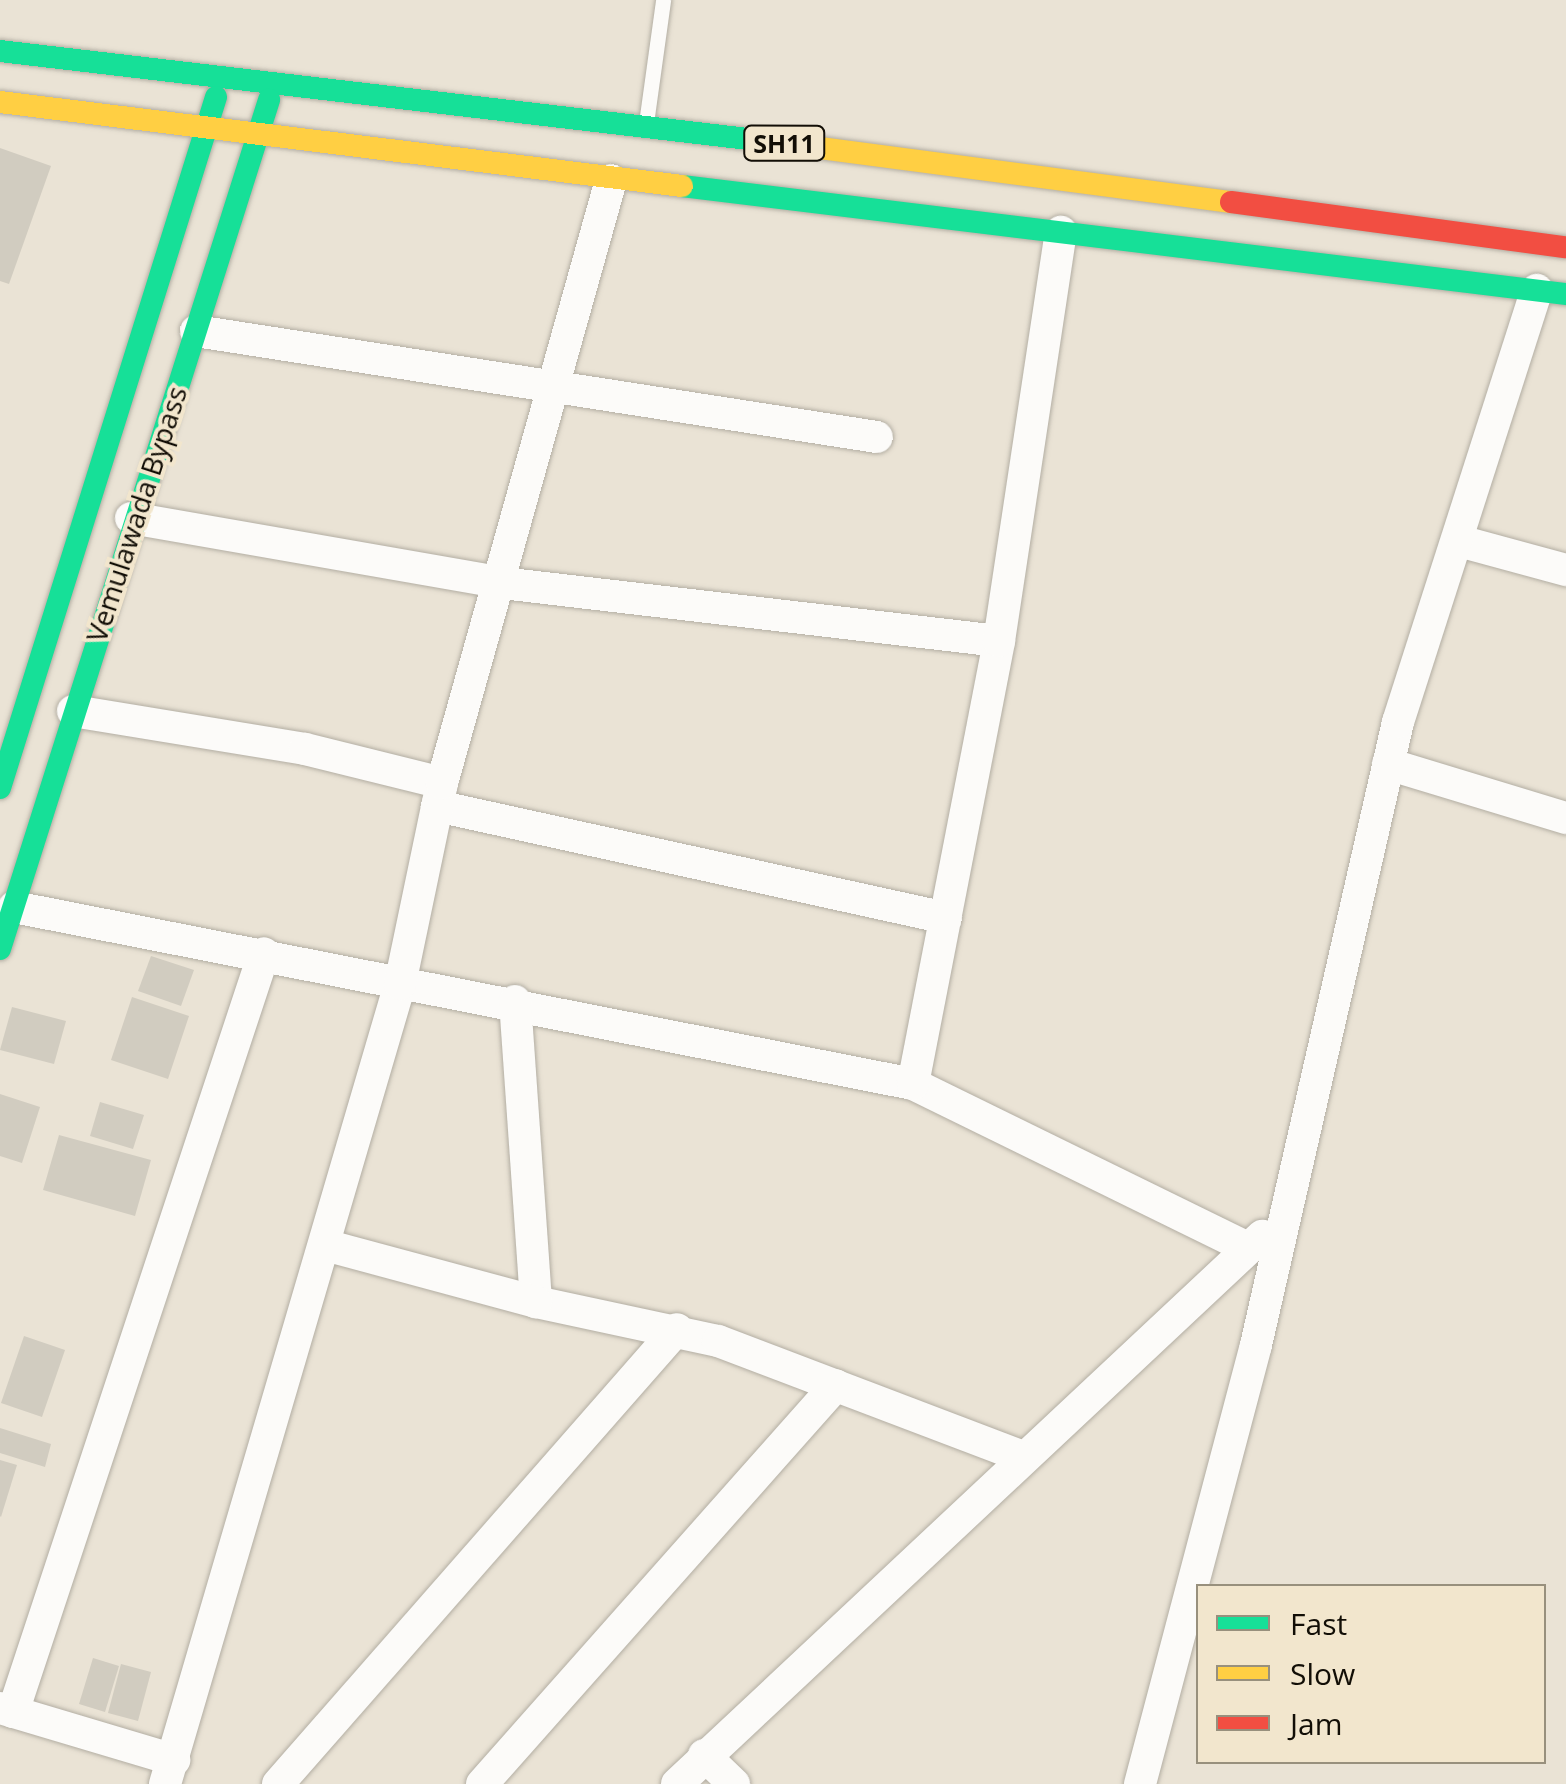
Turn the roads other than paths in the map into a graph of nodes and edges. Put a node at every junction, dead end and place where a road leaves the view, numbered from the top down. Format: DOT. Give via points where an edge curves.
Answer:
graph roads {
  1 [pos="663,0"];
  2 [pos="0,52"];
  3 [pos="222,74"];
  4 [pos="273,80"];
  5 [pos="0,102"];
  6 [pos="646,124"];
  7 [pos="208,126"];
  8 [pos="262,132"];
  9 [pos="612,180"];
  10 [pos="1061,232"];
  11 [pos="1566,247"];
  12 [pos="1551,292"];
  13 [pos="196,330"];
  14 [pos="561,383"];
  15 [pos="877,436"];
  16 [pos="130,518"];
  17 [pos="1459,541"];
  18 [pos="1566,570"];
  19 [pos="502,583"];
  20 [pos="999,642"];
  21 [pos="73,711"];
  22 [pos="1388,764"];
  23 [pos="0,788"];
  24 [pos="440,795"];
  25 [pos="1566,818"];
  26 [pos="14,907"];
  27 [pos="946,918"];
  28 [pos="0,949"];
  29 [pos="264,953"];
  30 [pos="400,984"];
  31 [pos="515,1001"];
  32 [pos="913,1084"];
  33 [pos="1284,1217"];
  34 [pos="325,1245"];
  35 [pos="1248,1248"];
  36 [pos="536,1302"];
  37 [pos="678,1329"];
  38 [pos="836,1385"];
  39 [pos="1020,1456"];
  40 [pos="6,1710"];
  41 [pos="704,1755"];
  42 [pos="169,1772"];
  43 [pos="278,1784"];
  44 [pos="482,1784"];
  45 [pos="677,1784"];
  46 [pos="734,1784"];
  47 [pos="1140,1784"];
  1 -- 6 [label="lane"];
  2 -- 3 [label="main road, SH11"];
  3 -- 4 [label="main road, SH11"];
  3 -- 7 [label="main road, Vemulawada Bypass"];
  4 -- 6 [label="main road, SH11"];
  4 -- 8 [label="main road, Vemulawada Bypass"];
  5 -- 7 [label="main road, SH11"];
  6 -- 11 [label="main road, SH11"];
  7 -- 8 [label="main road, SH11"];
  7 -- 23 [label="main road, Vemulawada Bypass"];
  8 -- 9 [label="main road, SH11"];
  8 -- 13 [label="main road, Vemulawada Bypass"];
  9 -- 10 [label="main road, SH11"];
  9 -- 14 [label="street"];
  10 -- 12 [label="main road, SH11"];
  10 -- 20 [label="street"];
  12 -- 17 [label="street"];
  13 -- 14 [label="street"];
  13 -- 16 [label="main road, Vemulawada Bypass"];
  14 -- 15 [label="street"];
  14 -- 19 [label="street"];
  16 -- 19 [label="street"];
  16 -- 21 [label="main road, Vemulawada Bypass"];
  17 -- 18 [label="street"];
  17 -- 22 [label="street"];
  19 -- 20 [label="street"];
  19 -- 24 [label="street"];
  20 -- 27 [label="street"];
  21 -- 24 [label="street" via="305,749"];
  21 -- 26 [label="main road, Vemulawada Bypass"];
  22 -- 25 [label="street"];
  22 -- 33 [label="street"];
  24 -- 27 [label="street"];
  24 -- 30 [label="street"];
  26 -- 28 [label="main road, Vemulawada Bypass"];
  26 -- 29 [label="street"];
  27 -- 32 [label="street"];
  29 -- 30 [label="street"];
  29 -- 40 [label="street"];
  30 -- 31 [label="street"];
  30 -- 34 [label="street"];
  31 -- 32 [label="street"];
  31 -- 36 [label="street"];
  32 -- 35 [label="street"];
  33 -- 35 [label="street"];
  33 -- 47 [label="street"];
  34 -- 36 [label="street"];
  34 -- 42 [label="street"];
  35 -- 39 [label="street"];
  36 -- 37 [label="street"];
  37 -- 38 [label="street"];
  37 -- 43 [label="street"];
  38 -- 39 [label="street"];
  38 -- 44 [label="street"];
  39 -- 41 [label="street"];
  40 -- 42 [label="street"];
  41 -- 45 [label="street"];
  41 -- 46 [label="street"];
}
